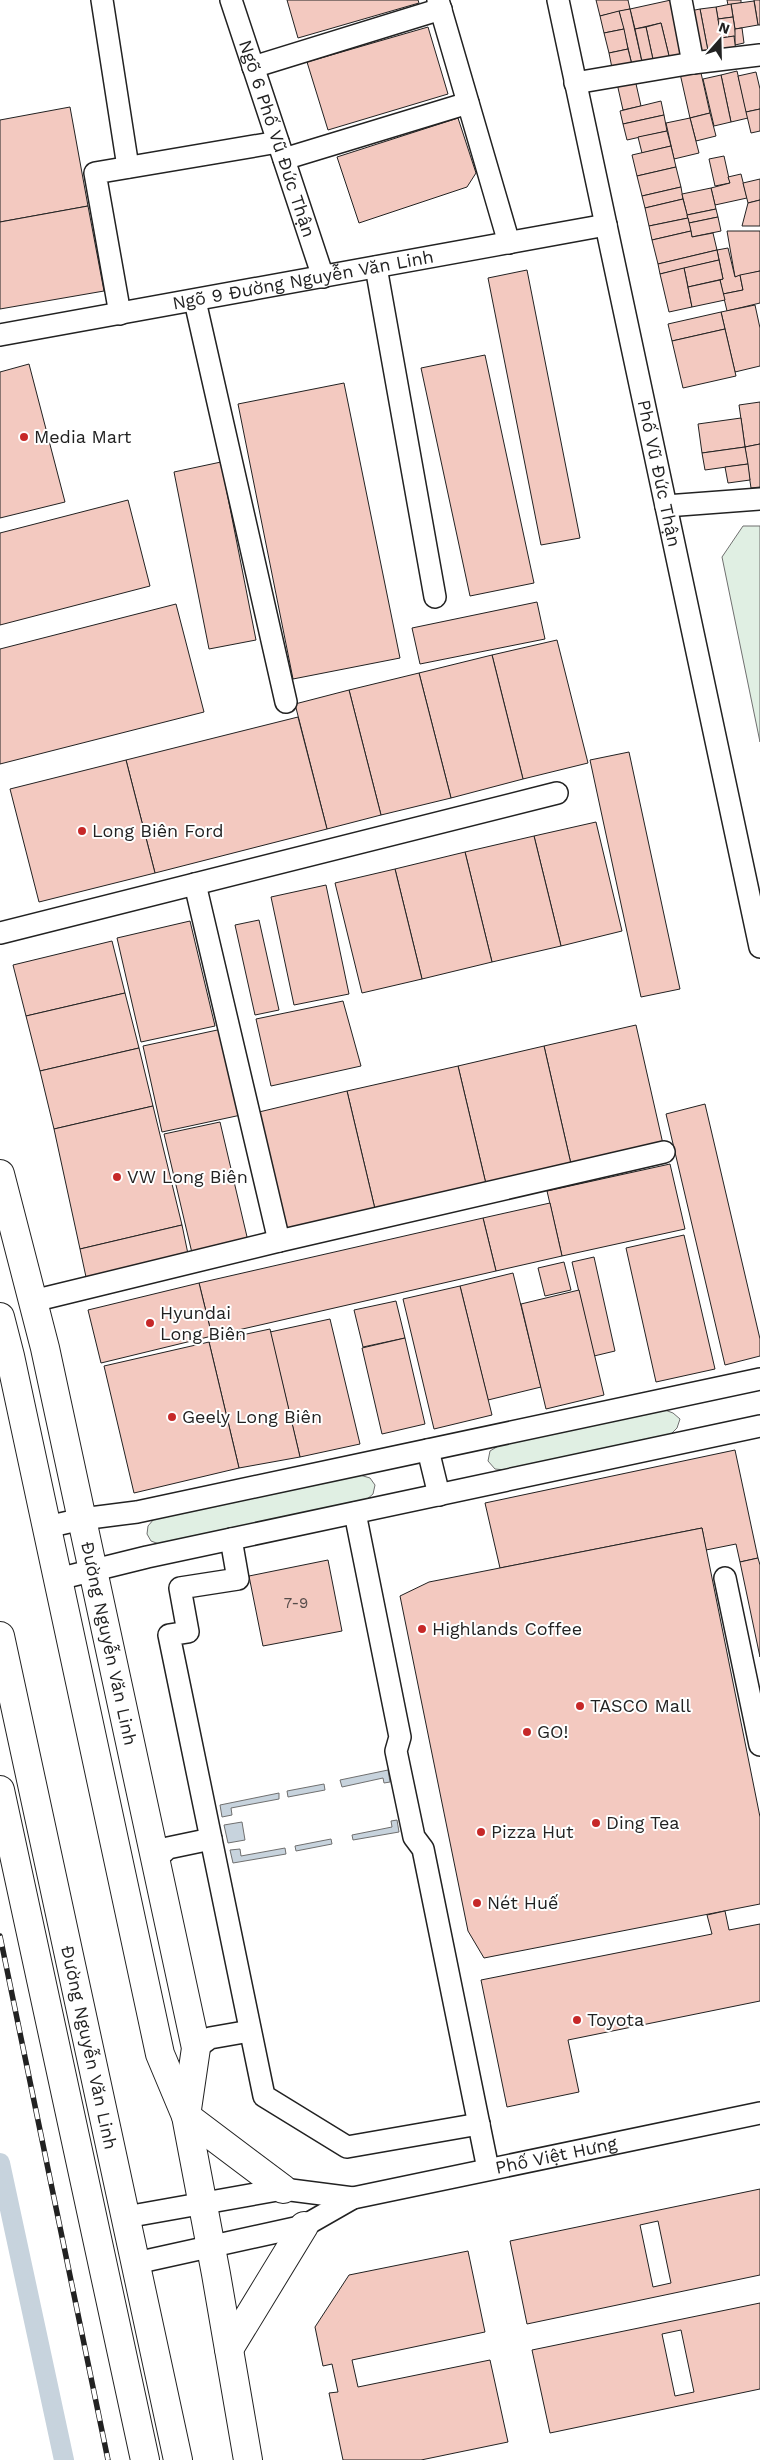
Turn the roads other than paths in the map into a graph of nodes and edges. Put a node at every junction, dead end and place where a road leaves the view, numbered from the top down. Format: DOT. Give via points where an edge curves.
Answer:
graph roads {
  1 [pos="102,0"];
  2 [pos="231,0"];
  3 [pos="558,0"];
  4 [pos="681,0"];
  5 [pos="439,4"];
  6 [pos="760,56"];
  7 [pos="693,63"];
  8 [pos="253,67"];
  9 [pos="575,83"];
  10 [pos="468,103"];
  11 [pos="281,150"];
  12 [pos="128,167"];
  13 [pos="606,225"];
  14 [pos="509,243"];
  15 [pos="376,267"];
  16 [pos="323,277"];
  17 [pos="195,301"];
  18 [pos="120,314"];
  19 [pos="0,335"];
  20 [pos="760,499"];
  21 [pos="666,506"];
  22 [pos="435,597"];
  23 [pos="286,702"];
  24 [pos="557,794"];
  25 [pos="194,884"];
  26 [pos="0,933"];
  27 [pos="760,947"];
  28 [pos="664,1152"];
  29 [pos="0,1174"];
  30 [pos="280,1240"];
  31 [pos="33,1301"];
  32 [pos="0,1317"];
  33 [pos="760,1378"];
  34 [pos="760,1426"];
  35 [pos="428,1450"];
  36 [pos="439,1495"];
  37 [pos="356,1513"];
  38 [pos="82,1519"];
  39 [pos="47,1527"];
  40 [pos="230,1540"];
  41 [pos="94,1572"];
  42 [pos="725,1578"];
  43 [pos="58,1579"];
  44 [pos="0,1636"];
  45 [pos="760,1745"];
  46 [pos="0,1790"];
  47 [pos="211,1838"];
  48 [pos="48,1858"];
  49 [pos="156,1859"];
  50 [pos="16,1862"];
  51 [pos="250,2031"];
  52 [pos="196,2048"];
  53 [pos="760,2113"];
  54 [pos="186,2116"];
  55 [pos="479,2124"];
  56 [pos="488,2168"];
  57 [pos="283,2189"];
  58 [pos="353,2198"];
  59 [pos="202,2203"];
  60 [pos="126,2217"];
  61 [pos="304,2226"];
  62 [pos="211,2246"];
  63 [pos="136,2263"];
  64 [pos="229,2349"];
  65 [pos="145,2460"];
  66 [pos="178,2460"];
  67 [pos="248,2460"];
  1 -- 12 [label="street"];
  2 -- 8 [label="street, Ngõ 6 Phố Vũ Đức Thận"];
  3 -- 9 [label="street, Phố Vũ Đức Thận"];
  4 -- 7 [label="street"];
  5 -- 8 [label="street"];
  5 -- 10 [label="street"];
  6 -- 7 [label="street"];
  7 -- 9 [label="street"];
  8 -- 11 [label="street, Ngõ 6 Phố Vũ Đức Thận"];
  9 -- 13 [label="street, Phố Vũ Đức Thận"];
  10 -- 11 [label="street"];
  10 -- 14 [label="street"];
  11 -- 12 [label="street"];
  11 -- 16 [label="street, Ngõ 6 Phố Vũ Đức Thận"];
  12 -- 18 [label="street" via="95,173"];
  13 -- 14 [label="street, Ngõ 9 Đường Nguyễn Văn Linh"];
  13 -- 21 [label="street, Phố Vũ Đức Thận"];
  14 -- 15 [label="street, Ngõ 9 Đường Nguyễn Văn Linh"];
  15 -- 16 [label="street, Ngõ 9 Đường Nguyễn Văn Linh"];
  15 -- 22 [label="street"];
  16 -- 17 [label="street, Ngõ 9 Đường Nguyễn Văn Linh"];
  17 -- 18 [label="street, Ngõ 9 Đường Nguyễn Văn Linh"];
  17 -- 23 [label="street"];
  18 -- 19 [label="street, Ngõ 9 Đường Nguyễn Văn Linh"];
  20 -- 21 [label="street"];
  21 -- 27 [label="street, Phố Vũ Đức Thận"];
  24 -- 25 [label="street"];
  25 -- 26 [label="street"];
  25 -- 30 [label="street"];
  28 -- 30 [label="street"];
  29 -- 31 [label="highway, Đường Nguyễn Văn Linh"];
  30 -- 31 [label="street"];
  31 -- 38 [label="highway, Đường Nguyễn Văn Linh"];
  32 -- 39 [label="highway, Đường Nguyễn Văn Linh"];
  33 -- 35 [label="street"];
  34 -- 36 [label="street"];
  35 -- 36 [label="street"];
  35 -- 38 [label="street" via="137,1512"];
  36 -- 37 [label="street"];
  37 -- 40 [label="street"];
  37 -- 55 [label="street" via="400,1737 410,1747 428,1835 423,1849"];
  38 -- 39 [label="street"];
  38 -- 41 [label="highway, Đường Nguyễn Văn Linh"];
  39 -- 43 [label="highway, Đường Nguyễn Văn Linh"];
  40 -- 41 [label="street"];
  40 -- 47 [label="street" via="238,1579 180,1588 188,1632 169,1635"];
  41 -- 43 [label="street"];
  41 -- 49 [label="highway, Đường Nguyễn Văn Linh"];
  42 -- 45 [label="street"];
  43 -- 54 [label="highway, Đường Nguyễn Văn Linh" via="160,2054"];
  44 -- 48 [label="highway, Đường Nguyễn Văn Linh"];
  46 -- 50 [label="highway, Đường Nguyễn Văn Linh"];
  47 -- 49 [label="street" via="168,1848"];
  47 -- 51 [label="street"];
  48 -- 50 [label="highway"];
  48 -- 60 [label="highway, Đường Nguyễn Văn Linh"];
  49 -- 52 [label="highway, Đường Nguyễn Văn Linh"];
  50 -- 65 [label="highway, Đường Nguyễn Văn Linh"];
  51 -- 52 [label="street" via="210,2038"];
  51 -- 55 [label="street" via="264,2096 347,2147"];
  52 -- 54 [label="highway, Đường Nguyễn Văn Linh"];
  53 -- 56 [label="street, Phố Việt Hưng"];
  54 -- 57 [label="highway"];
  54 -- 59 [label="highway, Đường Nguyễn Văn Linh"];
  55 -- 56 [label="street"];
  56 -- 58 [label="street, Phố Việt Hưng"];
  57 -- 58 [label="street, Phố Việt Hưng"];
  57 -- 59 [label="street, Phố Việt Hưng"];
  58 -- 61 [label="street, Phố Việt Hưng"];
  59 -- 60 [label="street, Phố Việt Hưng"];
  59 -- 62 [label="highway, Đường Nguyễn Văn Linh"];
  60 -- 63 [label="highway, Đường Nguyễn Văn Linh"];
  61 -- 62 [label="street, Phố Việt Hưng"];
  61 -- 64 [label="highway"];
  62 -- 63 [label="street, Phố Việt Hưng"];
  62 -- 64 [label="highway, Đường Nguyễn Văn Linh"];
  63 -- 66 [label="highway, Đường Nguyễn Văn Linh"];
  64 -- 67 [label="highway, Đường Nguyễn Văn Linh"];
}
